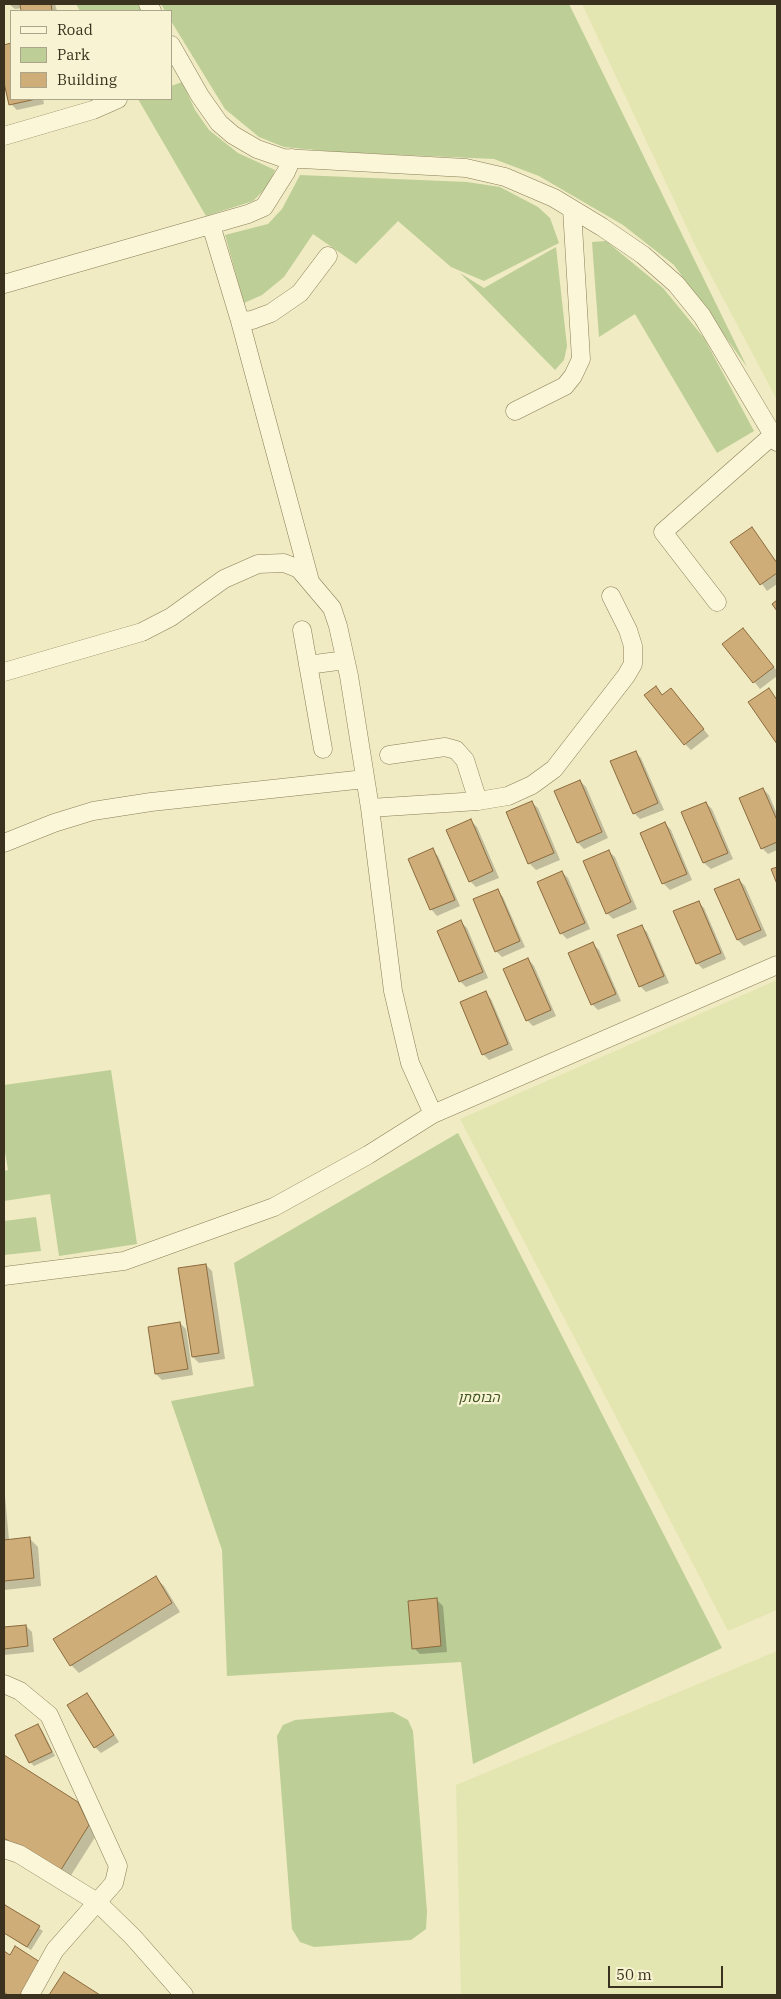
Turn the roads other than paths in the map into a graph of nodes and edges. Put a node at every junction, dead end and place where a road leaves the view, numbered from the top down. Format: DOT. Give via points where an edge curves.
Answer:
graph roads {
  1 [pos="172,49"];
  2 [pos="178,72"];
  3 [pos="116,100"];
  4 [pos="4,136"];
  5 [pos="292,158"];
  6 [pos="572,209"];
  7 [pos="211,225"];
  8 [pos="328,256"];
  9 [pos="4,284"];
  10 [pos="240,321"];
  11 [pos="515,411"];
  12 [pos="775,438"];
  13 [pos="311,582"];
  14 [pos="611,596"];
  15 [pos="718,602"];
  16 [pos="302,630"];
  17 [pos="345,660"];
  18 [pos="308,665"];
  19 [pos="4,672"];
  20 [pos="323,749"];
  21 [pos="390,755"];
  22 [pos="365,779"];
  23 [pos="478,801"];
  24 [pos="370,808"];
  25 [pos="4,843"];
  26 [pos="777,966"];
  27 [pos="433,1114"];
  28 [pos="4,1276"];
  29 [pos="4,1684"];
  30 [pos="4,1849"];
  31 [pos="98,1902"];
  32 [pos="30,1995"];
  33 [pos="184,1995"];
  1 -- 2 [label="street"];
  2 -- 5 [label="street" via="219,123 233,135 257,149"];
  3 -- 4 [label="street" via="93,110"];
  5 -- 6 [label="street" via="466,168 506,177"];
  5 -- 7 [label="street" via="264,206"];
  6 -- 11 [label="street" via="581,359 564,386"];
  6 -- 12 [label="street" via="643,255 676,284 702,316"];
  7 -- 9 [label="street"];
  7 -- 10 [label="street"];
  8 -- 10 [label="street" via="300,293 271,313"];
  10 -- 13 [label="street"];
  12 -- 15 [label="street" via="663,532"];
  13 -- 17 [label="street" via="332,608"];
  13 -- 19 [label="street" via="299,570 284,563 258,564 224,579 171,617 142,632"];
  14 -- 23 [label="street" via="633,646 633,664 626,676 554,769 532,785 508,796"];
  16 -- 18 [label="street"];
  17 -- 18 [label="street"];
  17 -- 22 [label="street"];
  18 -- 20 [label="street"];
  21 -- 23 [label="street" via="445,747 456,750 465,760"];
  22 -- 24 [label="street"];
  22 -- 25 [label="street" via="94,811"];
  23 -- 24 [label="street"];
  24 -- 27 [label="street" via="393,991 410,1062"];
  26 -- 27 [label="street"];
  27 -- 28 [label="street" via="368,1155 274,1207 222,1227 124,1261"];
  29 -- 31 [label="street" via="20,1691 49,1715 118,1866 114,1883"];
  30 -- 31 [label="street" via="18,1854"];
  31 -- 32 [label="street" via="55,1950"];
  31 -- 33 [label="street"];
}
